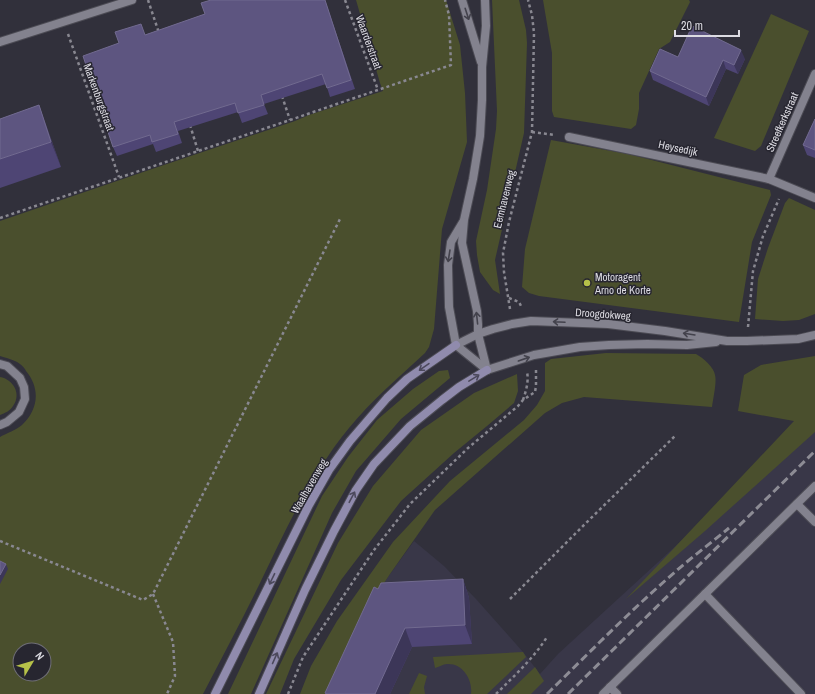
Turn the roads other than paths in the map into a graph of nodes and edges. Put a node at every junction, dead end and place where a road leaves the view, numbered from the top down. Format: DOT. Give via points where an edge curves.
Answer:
graph roads {
  1 [pos="132,0"];
  2 [pos="462,0"];
  3 [pos="484,0"];
  4 [pos="0,42"];
  5 [pos="482,67"];
  6 [pos="815,74"];
  7 [pos="569,137"];
  8 [pos="769,178"];
  9 [pos="815,198"];
  10 [pos="464,220"];
  11 [pos="478,334"];
  12 [pos="815,335"];
  13 [pos="727,341"];
  14 [pos="456,345"];
  15 [pos="0,364"];
  16 [pos="487,370"];
  17 [pos="0,425"];
  18 [pos="815,486"];
  19 [pos="797,504"];
  20 [pos="815,522"];
  21 [pos="705,594"];
  22 [pos="610,687"];
  23 [pos="215,694"];
  24 [pos="259,694"];
  25 [pos="603,694"];
  26 [pos="618,694"];
  27 [pos="801,694"];
  1 -- 4 [label="street"];
  2 -- 5 [label="street, one-way"];
  3 -- 5 [label="street" via="486,26"];
  5 -- 10 [label="street" via="480,136"];
  6 -- 8 [label="street, Streefkerkstraat"];
  7 -- 8 [label="street, Heysedijk"];
  8 -- 9 [label="street, Heysedijk"];
  11 -- 10 [label="street, one-way" via="477,311 462,243"];
  10 -- 14 [label="street, one-way" via="451,242 448,265 448,307"];
  13 -- 11 [label="street, Droogdokweg, one-way" via="608,324 531,321"];
  11 -- 14 [label="street, Waalhavenweg"];
  11 -- 16 [label="street"];
  12 -- 13 [label="street, Droogdokweg"];
  16 -- 13 [label="street, Droogdokweg, one-way" via="540,354 580,347 639,344 687,346"];
  14 -- 16 [label="street"];
  14 -- 23 [label="street, Waalhavenweg, one-way" via="407,379 387,398 337,458 309,505"];
  15 -- 17 [label="street" via="7,366 20,378 24,386 25,399 18,412"];
  24 -- 16 [label="street, one-way" via="334,531 356,490 374,464 410,426 437,403"];
  18 -- 19 [label="street"];
  19 -- 20 [label="street"];
  19 -- 21 [label="street"];
  21 -- 22 [label="street"];
  21 -- 27 [label="street"];
  22 -- 25 [label="street"];
  22 -- 26 [label="street"];
}
